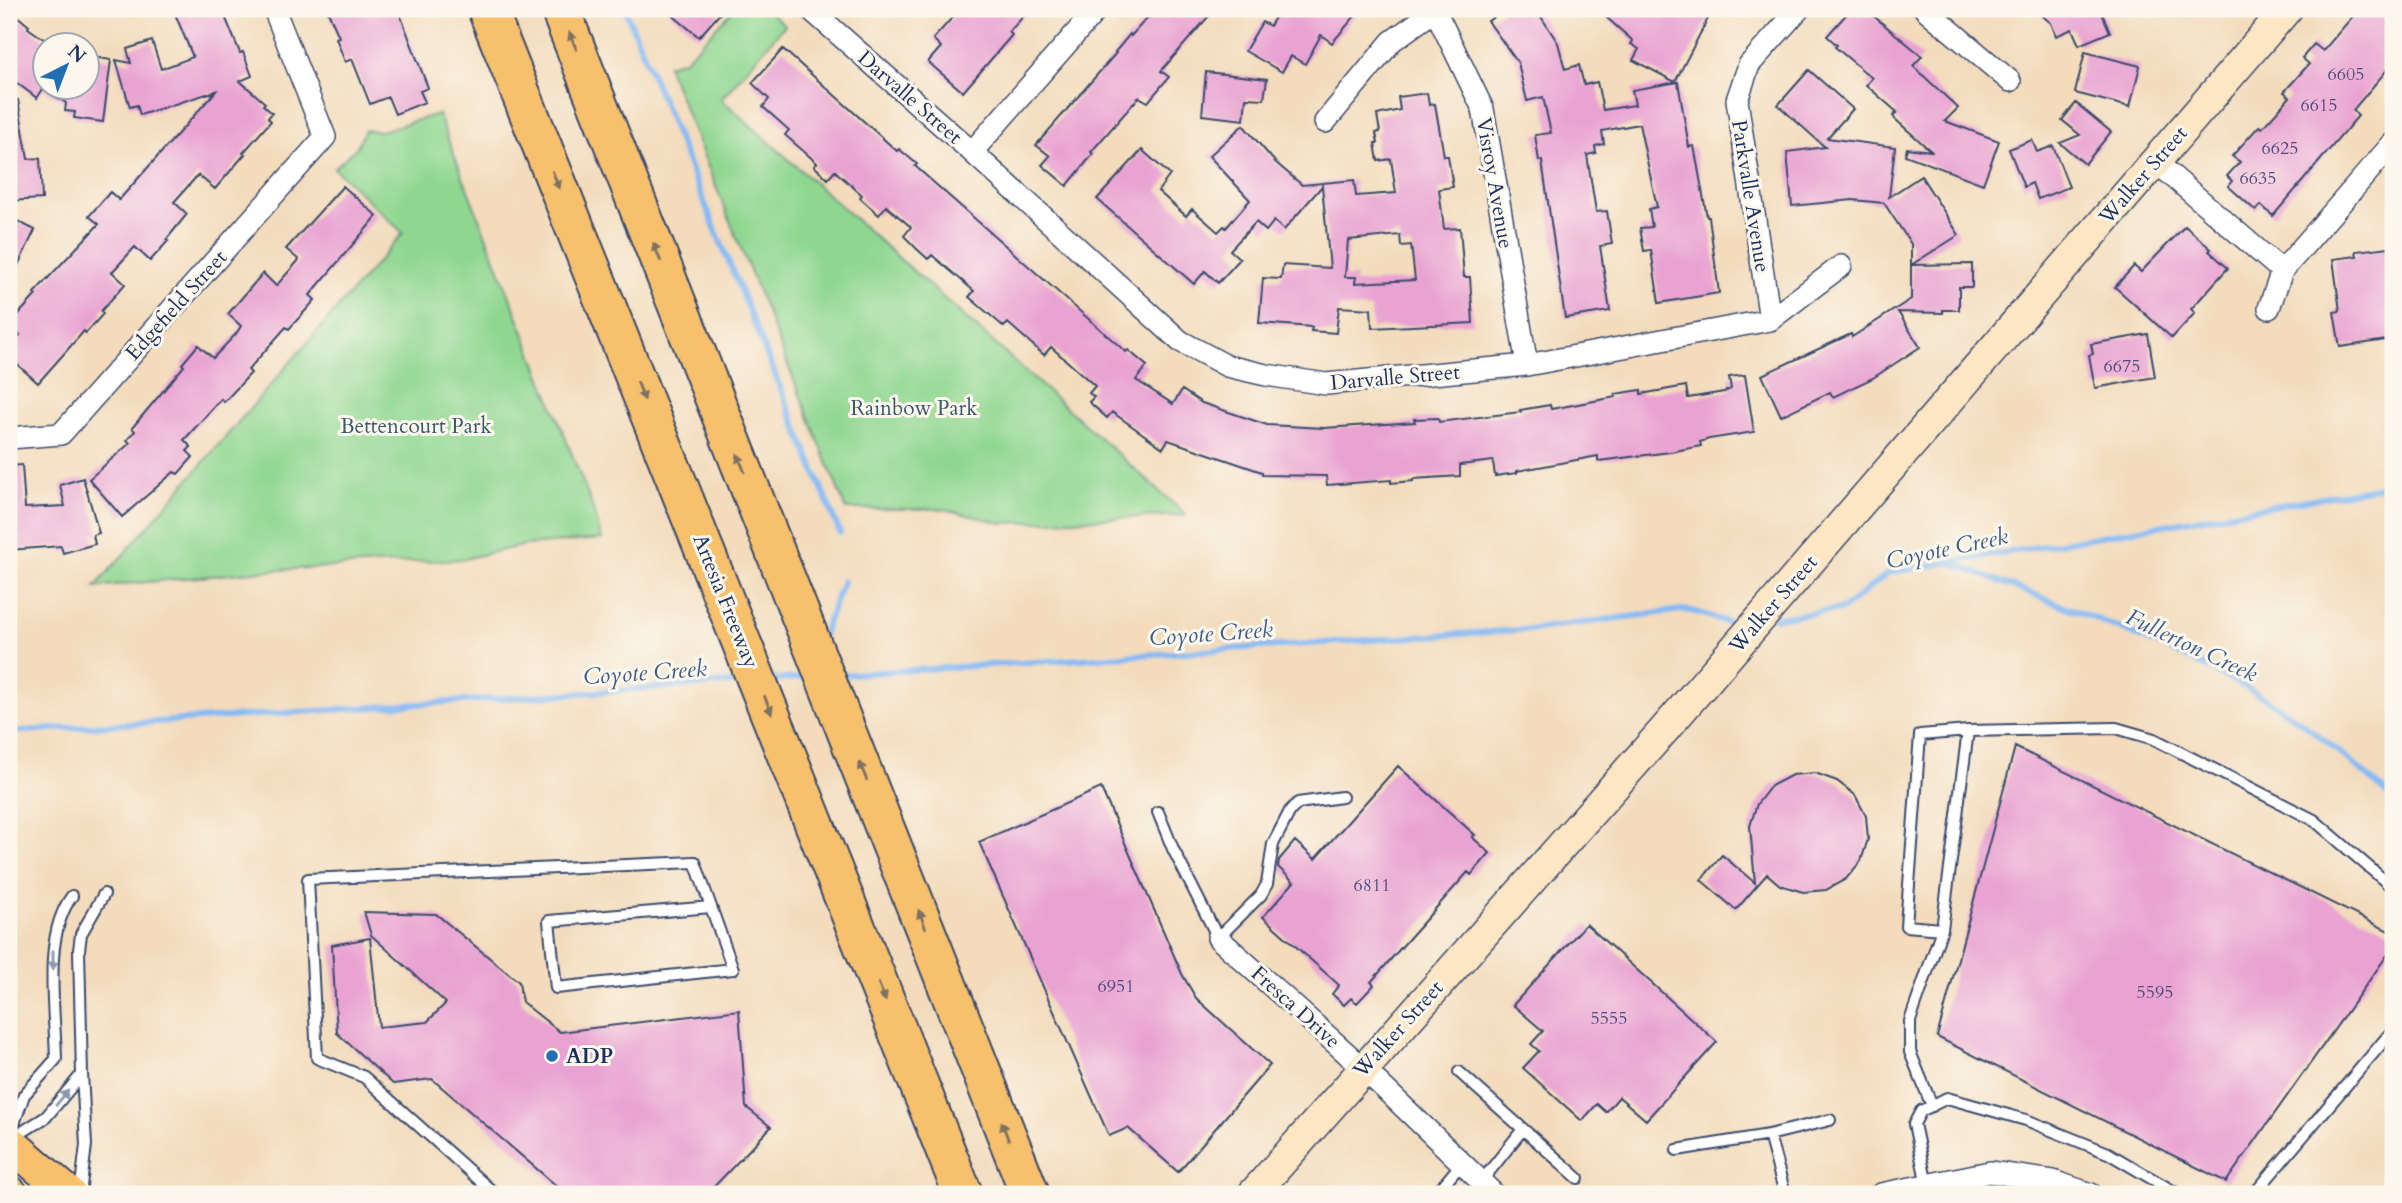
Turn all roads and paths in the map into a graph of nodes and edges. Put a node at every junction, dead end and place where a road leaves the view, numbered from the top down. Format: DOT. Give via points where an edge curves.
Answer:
graph roads {
  1 [pos="274,9"];
  2 [pos="487,9"];
  3 [pos="505,9"];
  4 [pos="560,9"];
  5 [pos="810,9"];
  6 [pos="1097,9"];
  7 [pos="1436,9"];
  8 [pos="1799,9"];
  9 [pos="1925,9"];
  10 [pos="2287,9"];
  11 [pos="2010,82"];
  12 [pos="531,117"];
  13 [pos="1325,122"];
  14 [pos="2393,143"];
  15 [pos="972,152"];
  16 [pos="2155,162"];
  17 [pos="1841,266"];
  18 [pos="2282,271"];
  19 [pos="2269,308"];
  20 [pos="1770,320"];
  21 [pos="1527,365"];
  22 [pos="9,438"];
  23 [pos="1968,731"];
  24 [pos="1342,797"];
  25 [pos="1158,812"];
  26 [pos="2393,888"];
  27 [pos="104,894"];
  28 [pos="72,896"];
  29 [pos="711,907"];
  30 [pos="1942,929"];
  31 [pos="1218,938"];
  32 [pos="2393,1030"];
  33 [pos="1363,1068"];
  34 [pos="1459,1072"];
  35 [pos="82,1074"];
  36 [pos="1932,1106"];
  37 [pos="1830,1120"];
  38 [pos="1523,1129"];
  39 [pos="1769,1135"];
  40 [pos="9,1140"];
  41 [pos="1677,1150"];
  42 [pos="1461,1164"];
  43 [pos="1578,1178"];
  44 [pos="1927,1185"];
  45 [pos="1487,1188"];
  46 [pos="2055,1188"];
  47 [pos="69,1194"];
  48 [pos="80,1194"];
  49 [pos="495,1194"];
  50 [pos="963,1194"];
  51 [pos="1030,1194"];
  52 [pos="1253,1194"];
  53 [pos="1436,1194"];
  54 [pos="1785,1194"];
  55 [pos="1881,1194"];
  56 [pos="2091,1194"];
  57 [pos="2178,1194"];
  58 [pos="2254,1194"];
  1 -- 22 [label="street, Edgefield Street" via="325,137 61,434"];
  2 -- 12 [label="highway, Artesia Freeway"];
  3 -- 12 [label="highway" via="535,81"];
  51 -- 4 [label="highway, one-way"];
  5 -- 15 [label="street, Darvalle Street"];
  6 -- 15 [label="street"];
  7 -- 13 [label="street" via="1392,41"];
  7 -- 21 [label="street, Visroy Avenue" via="1483,109"];
  8 -- 20 [label="street, Parkvalle Avenue" via="1749,65 1737,100"];
  9 -- 11 [label="street"];
  10 -- 16 [label="main road, Walker Street"];
  12 -- 50 [label="highway, Artesia Freeway, one-way"];
  14 -- 18 [label="street"];
  15 -- 21 [label="street, Darvalle Street" via="1180,341 1227,366 1326,384"];
  16 -- 18 [label="street"];
  16 -- 33 [label="main road, Walker Street" via="1665,729"];
  17 -- 20 [label="street, Darvalle Street"];
  18 -- 19 [label="street"];
  20 -- 21 [label="street, Darvalle Street"];
  23 -- 26 [label="lane" via="2116,728 2154,739 2314,820"];
  23 -- 30 [label="lane"];
  23 -- 30 [label="lane" via="1920,735 1906,926"];
  24 -- 31 [label="lane" via="1297,803 1273,844 1261,895"];
  25 -- 31 [label="lane"];
  27 -- 35 [label="lane" via="81,934 79,950"];
  28 -- 40 [label="lane, one-way" via="57,924 53,954 56,1059 24,1095"];
  29 -- 29 [label="lane" via="733,969 556,988 549,921"];
  29 -- 49 [label="lane" via="695,862 308,879 317,1058 364,1077"];
  30 -- 36 [label="lane" via="1910,1021 1910,1052"];
  31 -- 33 [label="street, Fresca Drive"];
  32 -- 58 [label="lane"];
  33 -- 42 [label="street, Fresca Drive"];
  33 -- 52 [label="main road, Walker Street"];
  34 -- 38 [label="lane"];
  40 -- 35 [label="lane, one-way" via="46,1117"];
  35 -- 48 [label="lane" via="86,1145"];
  36 -- 44 [label="lane" via="1921,1111 1914,1124"];
  36 -- 57 [label="lane" via="1947,1098 2026,1120 2108,1153"];
  37 -- 39 [label="lane"];
  38 -- 43 [label="lane"];
  38 -- 45 [label="lane"];
  39 -- 41 [label="lane"];
  39 -- 54 [label="lane"];
  40 -- 47 [label="main road"];
  42 -- 45 [label="street, Fresca Drive"];
  42 -- 53 [label="lane"];
  44 -- 46 [label="street" via="1990,1172"];
  44 -- 55 [label="street"];
  46 -- 56 [label="street"];
}
